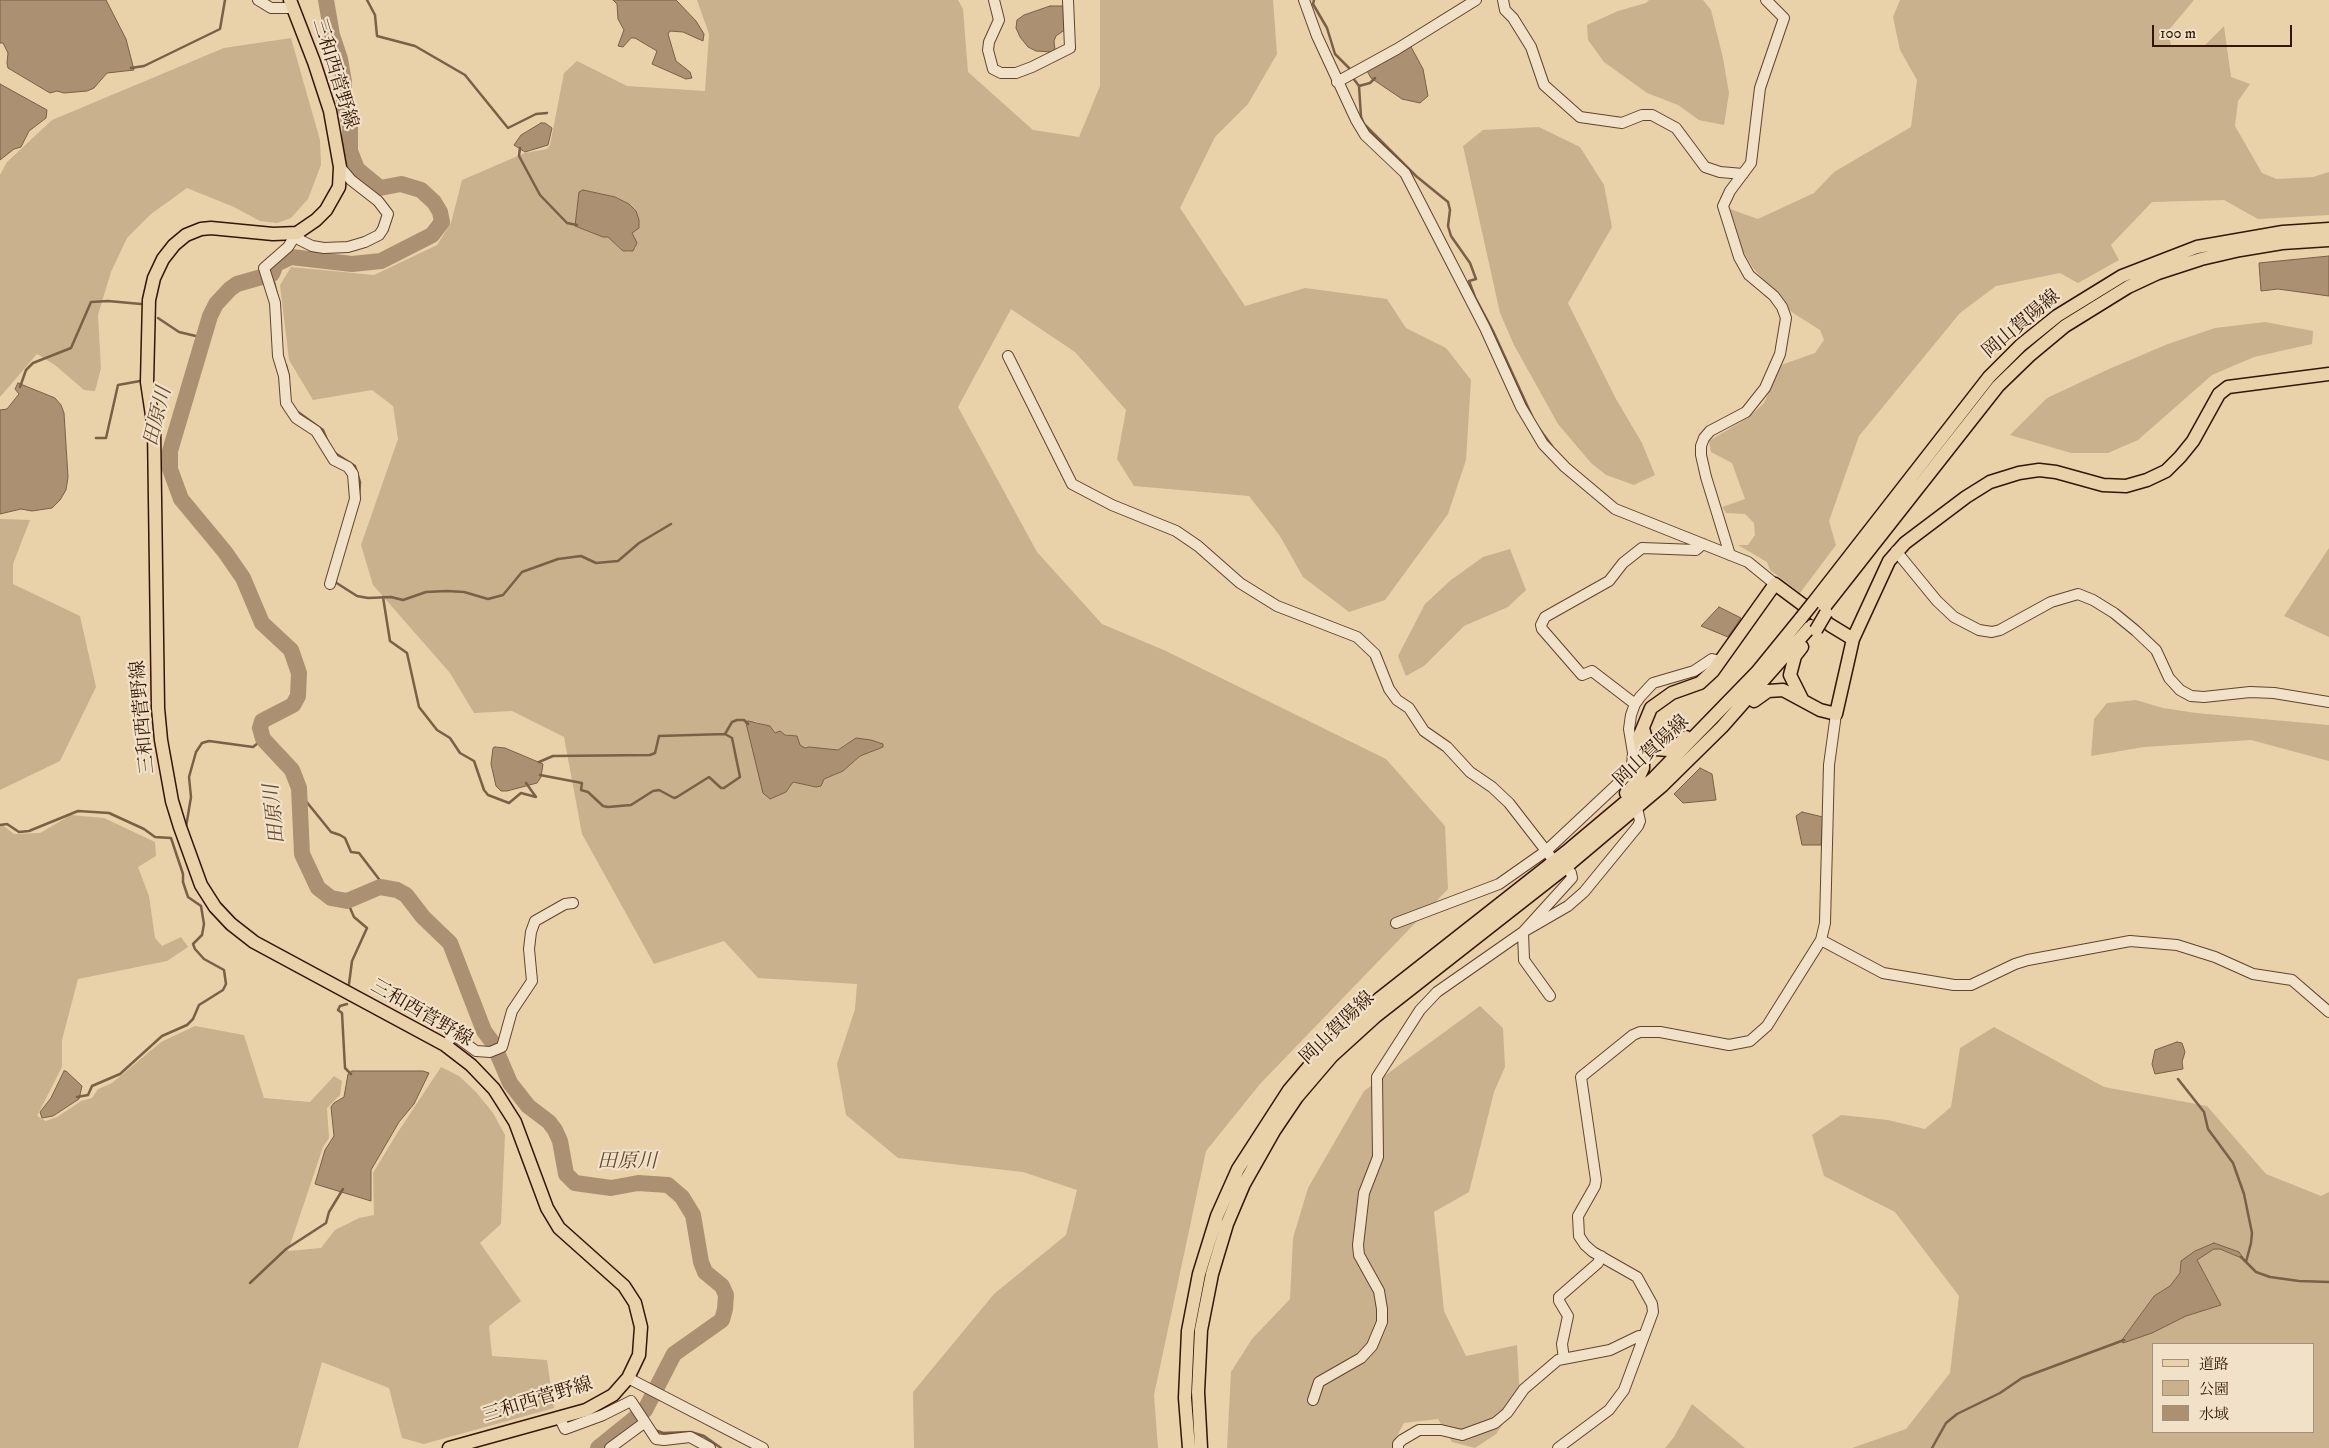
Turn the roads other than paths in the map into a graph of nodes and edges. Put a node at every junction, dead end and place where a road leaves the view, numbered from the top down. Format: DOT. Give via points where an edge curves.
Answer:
graph roads {
  1 [pos="258,0"];
  2 [pos="994,0"];
  3 [pos="1068,0"];
  4 [pos="1304,0"];
  5 [pos="1476,0"];
  6 [pos="1503,0"];
  7 [pos="1766,0"];
  8 [pos="292,4"];
  9 [pos="1337,82"];
  10 [pos="340,167"];
  11 [pos="1743,174"];
  12 [pos="2329,229"];
  13 [pos="297,232"];
  14 [pos="2329,240"];
  15 [pos="1008,356"];
  16 [pos="2329,374"];
  17 [pos="1703,544"];
  18 [pos="1896,552"];
  19 [pos="1730,554"];
  20 [pos="330,584"];
  21 [pos="1775,584"];
  22 [pos="1820,609"];
  23 [pos="1809,625"];
  24 [pos="1853,639"];
  25 [pos="1720,661"];
  26 [pos="1757,672"];
  27 [pos="1802,699"];
  28 [pos="2329,702"];
  29 [pos="1635,704"];
  30 [pos="1836,714"];
  31 [pos="1643,728"];
  32 [pos="1696,754"];
  33 [pos="1637,808"];
  34 [pos="1546,850"];
  35 [pos="1566,852"];
  36 [pos="1554,861"];
  37 [pos="1566,867"];
  38 [pos="573,903"];
  39 [pos="1396,923"];
  40 [pos="1523,932"];
  41 [pos="1821,940"];
  42 [pos="1550,996"];
  43 [pos="2329,1012"];
  44 [pos="445,1045"];
  45 [pos="1601,1256"];
  46 [pos="1644,1336"];
  47 [pos="1564,1359"];
  48 [pos="628,1378"];
  49 [pos="1312,1400"];
  50 [pos="559,1417"];
  51 [pos="642,1419"];
  52 [pos="749,1444"];
  53 [pos="449,1448"];
  54 [pos="610,1448"];
  55 [pos="710,1448"];
  56 [pos="763,1448"];
  57 [pos="1189,1448"];
  58 [pos="1201,1448"];
  59 [pos="1398,1448"];
  60 [pos="1558,1448"];
  1 -- 8 [label="street" via="270,8"];
  2 -- 3 [label="street" via="998,20 988,50 994,68 1001,73 1016,73 1070,48"];
  4 -- 9 [label="street"];
  5 -- 9 [label="street"];
  6 -- 11 [label="street" via="1505,10 1531,48 1544,85 1580,117 1622,123 1642,115 1652,115 1676,128 1704,167"];
  7 -- 11 [label="street" via="1784,18 1760,88 1751,163"];
  8 -- 10 [label="main road, 三和西菅野線" via="330,111"];
  9 -- 17 [label="street" via="1365,135 1405,173 1485,328 1521,407 1543,444 1615,509"];
  10 -- 13 [label="main road, 三和西菅野線" via="339,187 326,210"];
  10 -- 13 [label="street" via="388,214 384,229 365,242 324,248 300,240"];
  11 -- 19 [label="street" via="1723,206 1739,257 1749,275 1774,296 1786,318 1780,354 1765,388 1746,412 1710,431 1701,446 1706,477"];
  12 -- 22 [label="main road, 岡山賀陽線" via="2283,232 2197,247 2122,276 2057,316 2020,345 1989,377"];
  13 -- 20 [label="street" via="288,247 264,268 275,302 278,356 284,376 286,403 296,418 316,431 334,460 348,467 353,474 355,499"];
  13 -- 44 [label="main road, 三和西菅野線" via="273,234 202,229 186,235 169,251 158,268 152,288 148,314 147,382 154,429 158,708 166,772 194,867 216,907 231,924 280,958"];
  14 -- 22 [label="main road, 岡山賀陽線" via="2273,245 2201,259 2158,273 2128,287 2066,326 1998,386"];
  15 -- 34 [label="street" via="1072,484 1176,532 1198,546 1240,583 1277,606 1357,636 1375,654 1389,689 1409,708 1424,731 1492,787"];
  16 -- 18 [label="main road" via="2228,387 2219,394 2193,441 2180,457 2166,471 2147,480 2126,486 2103,485 2039,470 1990,482"];
  17 -- 19 [label="street"];
  17 -- 29 [label="street" via="1696,550 1642,548 1623,563 1609,581 1545,617 1541,625 1582,675 1592,671"];
  18 -- 24 [label="main road"];
  18 -- 28 [label="street" via="1954,617 1979,630 2000,630 2051,602 2078,594 2114,613 2136,631 2156,650 2169,678 2191,696 2274,693"];
  19 -- 21 [label="street" via="1748,562"];
  21 -- 24 [label="main road"];
  21 -- 25 [label="main road, 岡山賀陽線"];
  22 -- 23 [label="main road, 岡山賀陽線"];
  23 -- 26 [label="main road, 岡山賀陽線"];
  23 -- 27 [label="main road, 岡山賀陽線" via="1790,675"];
  23 -- 32 [label="main road, 岡山賀陽線" via="1746,702"];
  24 -- 30 [label="main road"];
  25 -- 29 [label="street" via="1712,659 1694,671 1654,683"];
  25 -- 31 [label="main road, 岡山賀陽線" via="1700,683 1661,699 1651,708"];
  26 -- 31 [label="main road, 岡山賀陽線" via="1736,685 1680,743 1668,750 1651,745"];
  26 -- 35 [label="main road, 岡山賀陽線" via="1654,778"];
  27 -- 30 [label="main road, 岡山賀陽線" via="1820,710"];
  27 -- 32 [label="main road, 岡山賀陽線" via="1783,690 1768,691 1757,698 1709,748"];
  29 -- 34 [label="street" via="1628,729 1632,766 1626,776"];
  30 -- 41 [label="street" via="1829,765 1825,923"];
  31 -- 35 [label="main road, 岡山賀陽線" via="1639,737 1643,768 1637,781 1594,820"];
  32 -- 33 [label="main road, 岡山賀陽線"];
  33 -- 37 [label="main road, 岡山賀陽線"];
  33 -- 40 [label="street" via="1638,826 1584,892 1568,906"];
  34 -- 36 [label="street"];
  34 -- 39 [label="street" via="1499,884"];
  35 -- 36 [label="main road, 岡山賀陽線"];
  36 -- 57 [label="main road, 岡山賀陽線" via="1340,1033 1289,1090 1238,1169 1217,1216 1199,1274 1188,1331 1185,1398"];
  37 -- 40 [label="street" via="1572,878"];
  37 -- 58 [label="main road, 岡山賀陽線" via="1376,1016 1332,1056 1297,1097 1274,1131 1237,1200 1212,1274 1201,1330 1198,1392"];
  38 -- 44 [label="street" via="565,904 535,921 529,949 532,982 512,1011 502,1048 490,1052 476,1050 454,1035"];
  40 -- 42 [label="street" via="1524,960"];
  40 -- 49 [label="street" via="1437,992 1420,1010 1377,1078 1378,1157 1364,1193 1358,1245 1359,1255 1378,1291 1382,1322 1372,1346 1361,1358 1319,1382"];
  41 -- 43 [label="street" via="1883,973 1954,985 1971,985 2028,960 2130,941 2177,945 2215,956 2252,974 2292,980"];
  41 -- 45 [label="street" via="1767,1026 1750,1041 1729,1045 1660,1032 1640,1032 1584,1073 1581,1084 1596,1180 1578,1216 1577,1228 1585,1245"];
  44 -- 48 [label="main road, 三和西菅野線" via="471,1065 506,1105 516,1122 547,1208 559,1228 624,1286 635,1303 641,1341 635,1367"];
  45 -- 46 [label="street" via="1637,1277 1652,1304"];
  45 -- 47 [label="street" via="1598,1263 1559,1297 1568,1316 1562,1344"];
  46 -- 47 [label="street" via="1610,1350"];
  46 -- 60 [label="street" via="1619,1397 1595,1422"];
  47 -- 59 [label="street" via="1558,1360 1524,1389 1507,1413 1494,1423 1462,1435 1441,1430 1419,1430 1402,1440"];
  48 -- 50 [label="main road, 三和西菅野線" via="613,1395 596,1406"];
  48 -- 52 [label="street"];
  50 -- 51 [label="street" via="566,1429 631,1401"];
  50 -- 53 [label="main road, 三和西菅野線"];
  51 -- 54 [label="street"];
  51 -- 55 [label="street" via="656,1439 690,1437"];
  52 -- 56 [label="street"];
}
